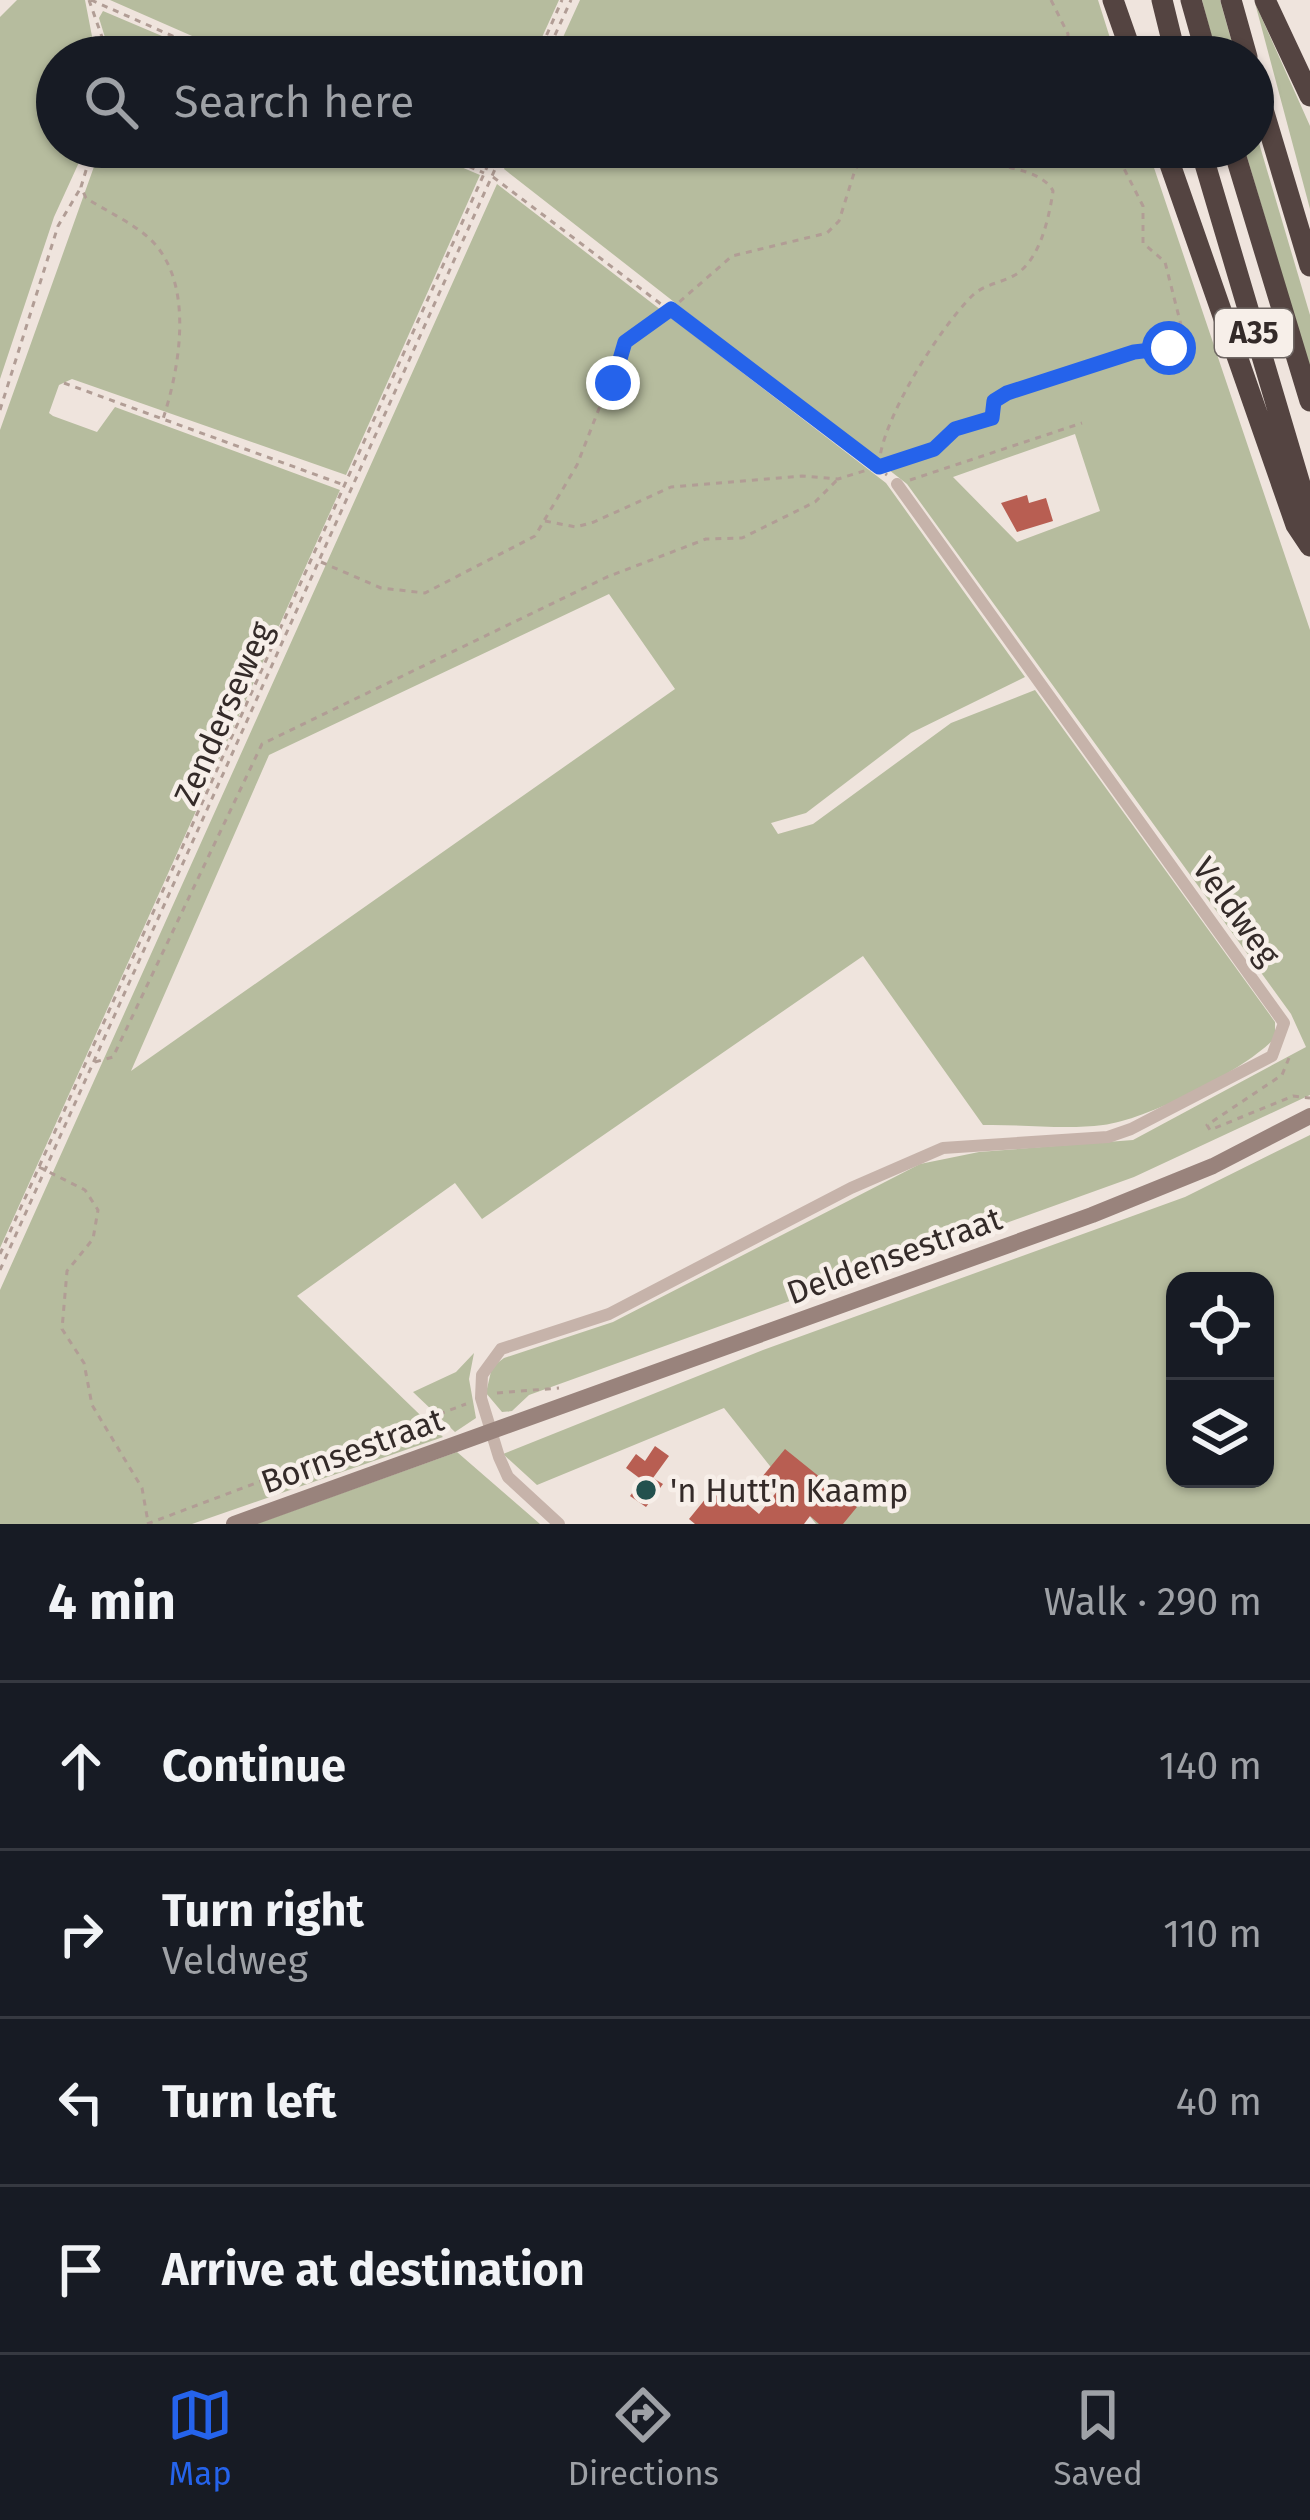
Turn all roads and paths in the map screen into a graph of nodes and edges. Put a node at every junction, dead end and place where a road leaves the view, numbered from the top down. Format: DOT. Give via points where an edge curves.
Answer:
graph roads {
  1 [pos="90,0"];
  2 [pos="562,0"];
  3 [pos="571,0"];
  4 [pos="1051,0"];
  5 [pos="1113,0"];
  6 [pos="1162,0"];
  7 [pos="1191,0"];
  8 [pos="1231,0"];
  9 [pos="1265,0"];
  10 [pos="102,36"];
  11 [pos="172,36"];
  12 [pos="546,36"];
  13 [pos="555,36"];
  14 [pos="1068,36"];
  15 [pos="1126,36"];
  16 [pos="1171,36"];
  17 [pos="1201,36"];
  18 [pos="1241,36"];
  19 [pos="1310,96"];
  20 [pos="1274,146"];
  21 [pos="87,168"];
  22 [pos="473,168"];
  23 [pos="486,168"];
  24 [pos="496,168"];
  25 [pos="856,168"];
  26 [pos="994,168"];
  27 [pos="1124,168"];
  28 [pos="1171,168"];
  29 [pos="1206,168"];
  30 [pos="1239,168"];
  31 [pos="484,173"];
  32 [pos="492,176"];
  33 [pos="81,187"];
  34 [pos="1310,266"];
  35 [pos="671,309"];
  36 [pos="64,383"];
  37 [pos="1310,401"];
  38 [pos="0,410"];
  39 [pos="164,419"];
  40 [pos="1082,423"];
  41 [pos="879,467"];
  42 [pos="838,479"];
  43 [pos="897,484"];
  44 [pos="345,486"];
  45 [pos="1310,518"];
  46 [pos="544,521"];
  47 [pos="1310,546"];
  48 [pos="316,559"];
  49 [pos="1280,1048"];
  50 [pos="90,1062"];
  51 [pos="1310,1098"];
  52 [pos="1291,1108"];
  53 [pos="1310,1116"];
  54 [pos="42,1169"];
  55 [pos="0,1254"];
  56 [pos="0,1270"];
  57 [pos="569,1388"];
  58 [pos="481,1398"];
  59 [pos="490,1432"];
  60 [pos="148,1524"];
  61 [pos="234,1524"];
  62 [pos="559,1524"];
  1 -- 10 [label="path"];
  1 -- 11 [label="path"];
  2 -- 12 [label="path"];
  3 -- 13 [label="path"];
  4 -- 14 [label="path"];
  5 -- 15 [label="highway"];
  6 -- 16 [label="highway"];
  7 -- 17 [label="highway"];
  8 -- 18 [label="highway"];
  9 -- 19 [label="highway"];
  20 -- 34 [label="highway"];
  21 -- 33 [label="path"];
  22 -- 31 [label="path"];
  23 -- 31 [label="path, Zenderseweg"];
  24 -- 32 [label="path, Zenderseweg"];
  25 -- 35 [label="path" via="839,221 827,232 742,250"];
  26 -- 41 [label="path" via="1031,172 1053,191 1042,235 1019,273 968,300 914,376 892,412"];
  27 -- 41 [label="path" via="1143,206 1143,243 1165,262 1181,325 1169,348 1007,393 994,401 992,418"];
  28 -- 47 [label="highway, A35"];
  29 -- 45 [label="highway, A35"];
  30 -- 37 [label="highway"];
  31 -- 32 [label="path"];
  31 -- 44 [label="path, Zenderseweg"];
  32 -- 35 [label="path"];
  32 -- 48 [label="path, Zenderseweg"];
  33 -- 38 [label="path" via="58,226"];
  33 -- 39 [label="path" via="151,240 168,268 178,302 176,378"];
  35 -- 41 [label="path"];
  35 -- 46 [label="path" via="625,342 577,465"];
  36 -- 39 [label="path"];
  39 -- 44 [label="path"];
  40 -- 43 [label="path"];
  41 -- 42 [label="path"];
  41 -- 43 [label="path"];
  42 -- 46 [label="path" via="671,487 594,522"];
  42 -- 50 [label="path" via="815,502 742,538 706,539 607,577 262,744 113,1057"];
  43 -- 49 [label="street, Veldweg" via="1284,1023"];
  44 -- 48 [label="path, Zenderseweg"];
  46 -- 48 [label="path" via="514,549 425,593 381,588"];
  48 -- 50 [label="path, Zenderseweg"];
  49 -- 51 [label="path" via="1288,1067 1207,1125 1293,1096"];
  49 -- 58 [label="street" via="1108,1136 943,1148 906,1162 609,1314 501,1349 482,1375"];
  50 -- 54 [label="path, Zenderseweg"];
  51 -- 52 [label="path"];
  53 -- 59 [label="street, Deldensestraat" via="1109,1209"];
  54 -- 55 [label="path, Zenderseweg"];
  54 -- 56 [label="path, Zenderseweg"];
  54 -- 60 [label="path" via="85,1190 98,1210 93,1239 68,1271 62,1328 84,1364 92,1405 142,1488"];
  57 -- 58 [label="path"];
  58 -- 59 [label="street"];
  58 -- 60 [label="path"];
  59 -- 61 [label="street, Bornsestraat"];
  59 -- 62 [label="street" via="508,1478"];
}
